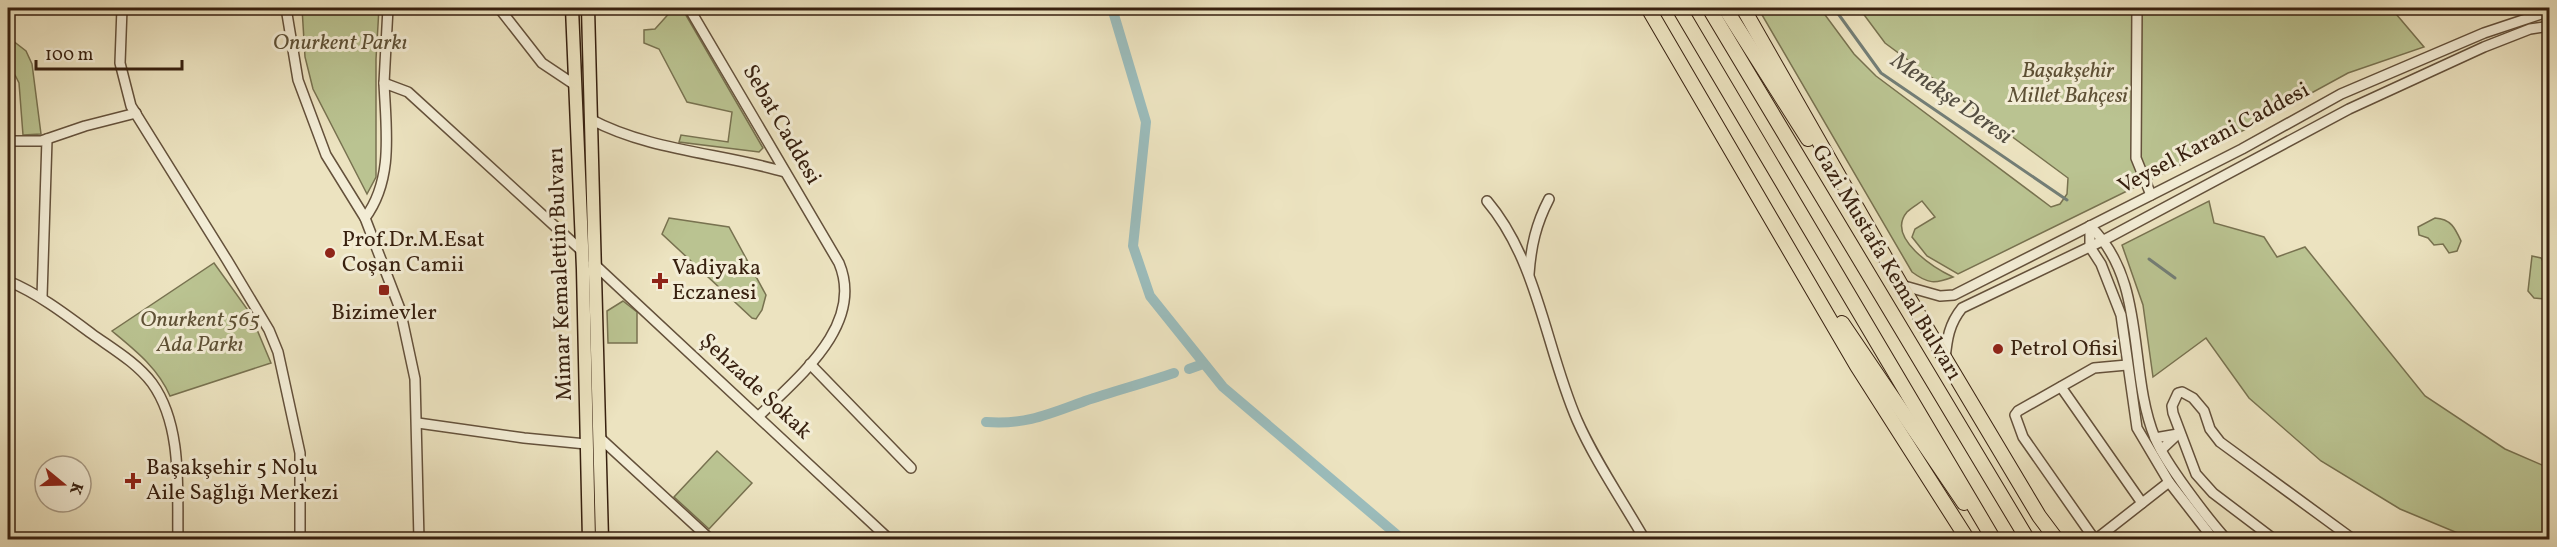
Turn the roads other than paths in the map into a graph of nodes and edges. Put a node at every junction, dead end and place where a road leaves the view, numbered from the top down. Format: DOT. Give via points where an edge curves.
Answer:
graph roads {
  1 [pos="122,8"];
  2 [pos="286,8"];
  3 [pos="388,8"];
  4 [pos="500,8"];
  5 [pos="573,8"];
  6 [pos="588,8"];
  7 [pos="690,8"];
  8 [pos="1648,8"];
  9 [pos="1679,8"];
  10 [pos="1709,8"];
  11 [pos="1725,8"];
  12 [pos="1743,8"];
  13 [pos="2137,8"];
  14 [pos="2550,11"];
  15 [pos="2550,26"];
  16 [pos="384,83"];
  17 [pos="575,85"];
  18 [pos="576,111"];
  19 [pos="136,112"];
  20 [pos="590,119"];
  21 [pos="47,139"];
  22 [pos="8,141"];
  23 [pos="785,172"];
  24 [pos="2151,195"];
  25 [pos="1549,199"];
  26 [pos="1487,201"];
  27 [pos="365,218"];
  28 [pos="2090,226"];
  29 [pos="2104,240"];
  30 [pos="2090,247"];
  31 [pos="582,251"];
  32 [pos="1796,258"];
  33 [pos="594,263"];
  34 [pos="1529,276"];
  35 [pos="8,281"];
  36 [pos="1901,285"];
  37 [pos="42,297"];
  38 [pos="1945,360"];
  39 [pos="810,364"];
  40 [pos="2127,365"];
  41 [pos="2061,387"];
  42 [pos="759,416"];
  43 [pos="418,423"];
  44 [pos="2178,434"];
  45 [pos="599,437"];
  46 [pos="2155,438"];
  47 [pos="586,444"];
  48 [pos="2161,450"];
  49 [pos="911,468"];
  50 [pos="2169,482"];
  51 [pos="2142,503"];
  52 [pos="2354,539"];
  53 [pos="178,540"];
  54 [pos="300,540"];
  55 [pos="420,540"];
  56 [pos="589,540"];
  57 [pos="602,540"];
  58 [pos="711,540"];
  59 [pos="890,540"];
  60 [pos="1645,540"];
  61 [pos="1968,540"];
  62 [pos="1993,540"];
  63 [pos="2028,540"];
  64 [pos="2057,540"];
  65 [pos="2095,540"];
  66 [pos="2214,540"];
  67 [pos="2227,540"];
  68 [pos="2275,540"];
  1 -- 19 [label="street" via="120,63"];
  2 -- 27 [label="street" via="298,80 326,155"];
  3 -- 16 [label="street"];
  4 -- 17 [label="street" via="542,63"];
  5 -- 17 [label="main road, Mimar Kemalettin Bulvarı"];
  6 -- 20 [label="main road"];
  7 -- 23 [label="street, Sebat Caddesi"];
  8 -- 32 [label="highway"];
  9 -- 62 [label="highway"];
  10 -- 63 [label="highway, Gazi Mustafa Kemal Bulvarı"];
  11 -- 36 [label="highway"];
  12 -- 36 [label="highway"];
  13 -- 24 [label="street" via="2136,158"];
  14 -- 24 [label="street, Veysel Karani Caddesi" via="2484,33 2342,94"];
  15 -- 29 [label="street, Veysel Karani Caddesi" via="2530,29 2484,47 2349,109"];
  16 -- 27 [label="street" via="388,139 382,183"];
  16 -- 31 [label="street" via="408,92"];
  17 -- 18 [label="main road, Mimar Kemalettin Bulvarı"];
  18 -- 20 [label="main road"];
  18 -- 31 [label="main road, Mimar Kemalettin Bulvarı"];
  19 -- 21 [label="street"];
  19 -- 54 [label="street" via="269,330 278,352 300,453"];
  20 -- 23 [label="street" via="682,150"];
  20 -- 33 [label="main road"];
  21 -- 22 [label="street"];
  21 -- 37 [label="street"];
  23 -- 39 [label="street, Sebat Caddesi" via="839,263 845,280 844,303 833,331"];
  24 -- 28 [label="street, Veysel Karani Caddesi"];
  25 -- 34 [label="street" via="1536,225"];
  26 -- 34 [label="street" via="1504,221"];
  27 -- 43 [label="street" via="400,309 415,379"];
  28 -- 29 [label="street"];
  28 -- 30 [label="street"];
  28 -- 36 [label="street, Veysel Karani Caddesi" via="1954,295 1940,296"];
  29 -- 30 [label="street, Veysel Karani Caddesi"];
  29 -- 46 [label="street" via="2131,306 2148,417"];
  30 -- 38 [label="street, Veysel Karani Caddesi" via="1962,308 1947,335"];
  30 -- 40 [label="street" via="2121,315"];
  31 -- 33 [label="main road"];
  31 -- 47 [label="main road, Mimar Kemalettin Bulvarı"];
  32 -- 61 [label="highway" via="1857,366"];
  32 -- 62 [label="highway" via="1954,490"];
  33 -- 42 [label="street, Şehzade Sokak"];
  33 -- 45 [label="main road"];
  34 -- 60 [label="street" via="1577,421"];
  35 -- 37 [label="street"];
  36 -- 38 [label="highway"];
  37 -- 53 [label="street" via="134,364 160,397 173,441"];
  38 -- 64 [label="highway"];
  39 -- 42 [label="street, Sebat Caddesi"];
  39 -- 49 [label="street"];
  40 -- 41 [label="street" via="2094,368"];
  40 -- 50 [label="street" via="2137,428"];
  41 -- 51 [label="street"];
  41 -- 65 [label="street" via="2018,411 2015,421"];
  42 -- 59 [label="street, Şehzade Sokak"];
  43 -- 47 [label="street"];
  43 -- 55 [label="street"];
  44 -- 46 [label="street"];
  44 -- 48 [label="street"];
  44 -- 52 [label="street" via="2172,406 2182,392 2204,411 2220,442"];
  44 -- 68 [label="street" via="2190,464 2205,485"];
  45 -- 57 [label="main road"];
  45 -- 58 [label="street"];
  46 -- 48 [label="street"];
  47 -- 56 [label="main road, Mimar Kemalettin Bulvarı"];
  48 -- 67 [label="street"];
  50 -- 51 [label="street"];
  50 -- 66 [label="street"];
  51 -- 65 [label="street"];
}
